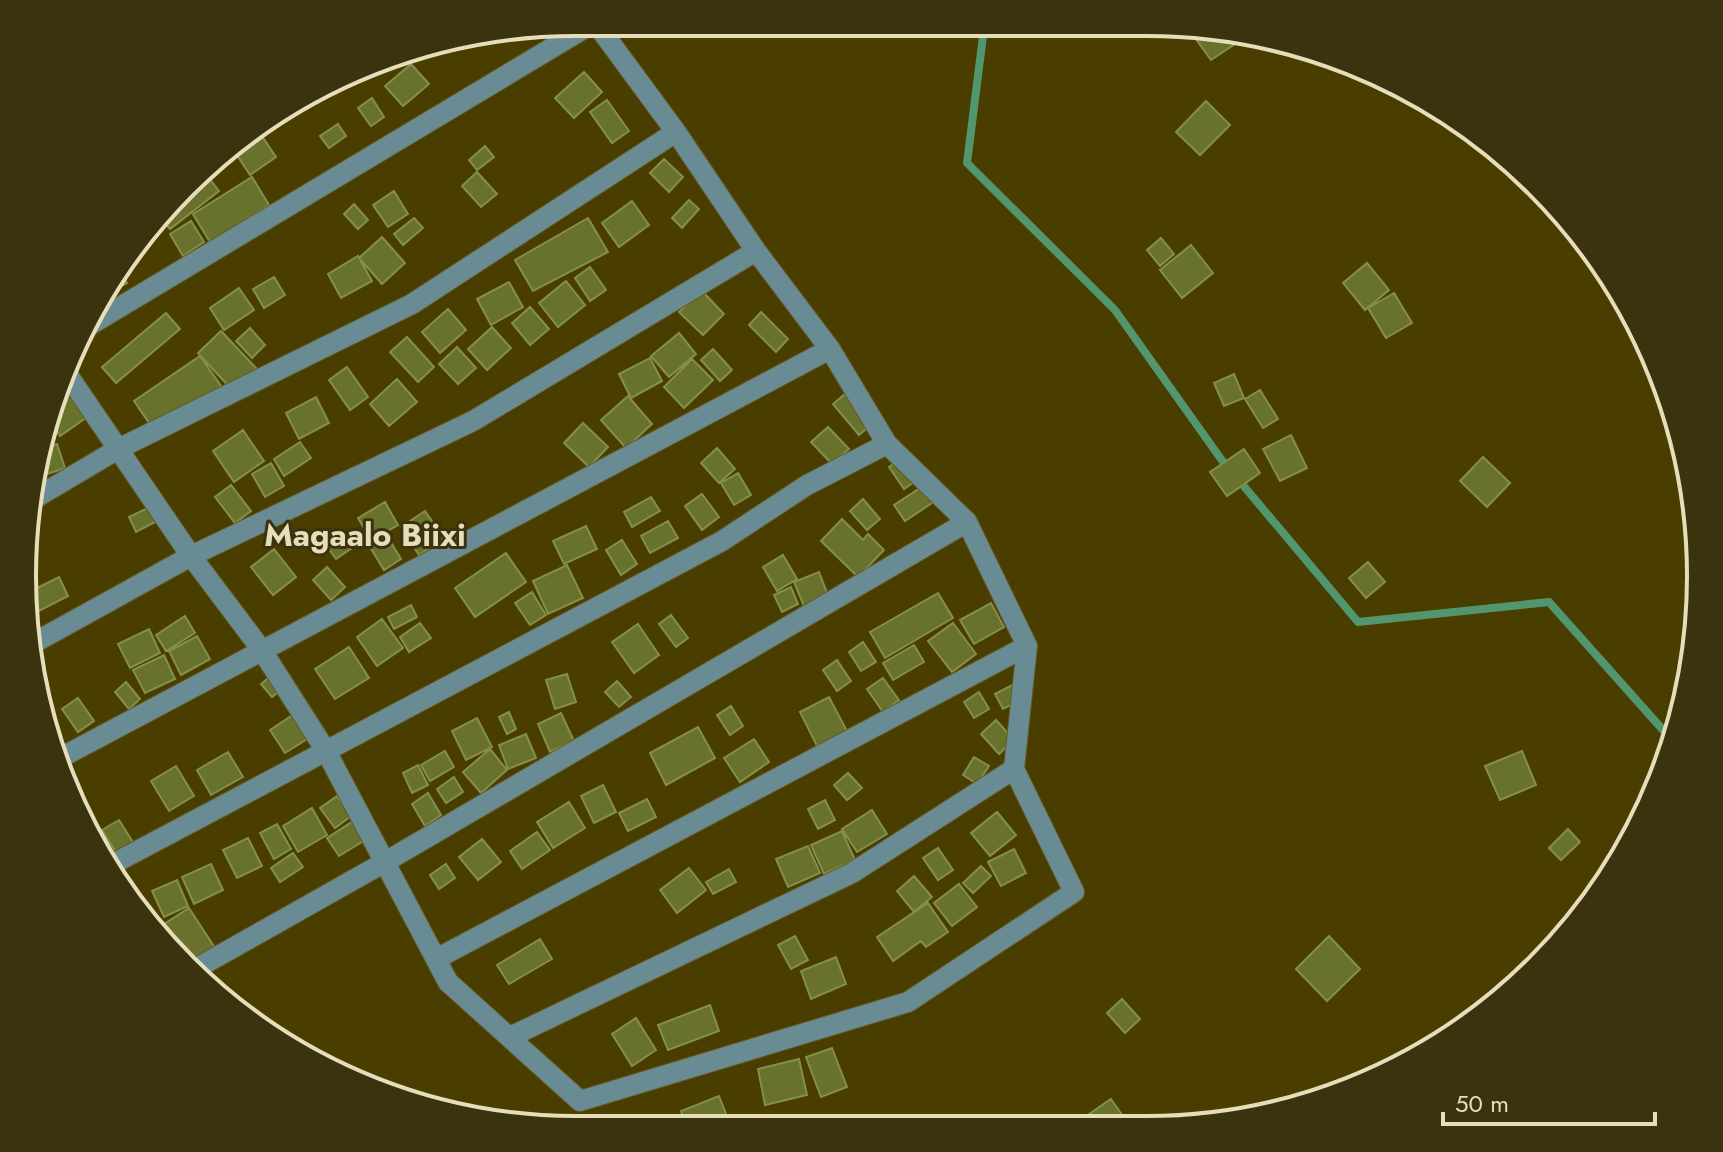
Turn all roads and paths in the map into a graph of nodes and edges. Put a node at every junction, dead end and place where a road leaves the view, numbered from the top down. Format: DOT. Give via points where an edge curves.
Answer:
graph roads {
  1 [pos="571,36"];
  2 [pos="605,36"];
  3 [pos="676,132"];
  4 [pos="756,251"];
  5 [pos="102,318"];
  6 [pos="830,349"];
  7 [pos="72,382"];
  8 [pos="887,444"];
  9 [pos="118,449"];
  10 [pos="43,494"];
  11 [pos="967,522"];
  12 [pos="191,556"];
  13 [pos="40,639"];
  14 [pos="1027,646"];
  15 [pos="261,649"];
  16 [pos="326,751"];
  17 [pos="67,754"];
  18 [pos="1014,769"];
  19 [pos="118,861"];
  20 [pos="385,862"];
  21 [pos="436,959"];
  22 [pos="202,965"];
  23 [pos="510,1037"];
  1 -- 5 [label="street"];
  2 -- 3 [label="street"];
  3 -- 4 [label="street"];
  3 -- 9 [label="street" via="412,304"];
  4 -- 6 [label="street"];
  4 -- 12 [label="street" via="473,421"];
  6 -- 8 [label="street"];
  6 -- 15 [label="street"];
  7 -- 9 [label="street"];
  8 -- 11 [label="street"];
  8 -- 16 [label="street" via="807,485 722,541"];
  9 -- 10 [label="street"];
  9 -- 12 [label="street"];
  11 -- 14 [label="street"];
  11 -- 20 [label="street"];
  12 -- 13 [label="street"];
  12 -- 15 [label="street"];
  14 -- 18 [label="street"];
  14 -- 21 [label="street"];
  15 -- 16 [label="street"];
  15 -- 17 [label="street"];
  16 -- 19 [label="street"];
  16 -- 20 [label="street"];
  18 -- 23 [label="street" via="852,873"];
  18 -- 23 [label="street" via="1074,892 908,1002 580,1101"];
  20 -- 21 [label="street"];
  20 -- 22 [label="street"];
  21 -- 23 [label="street" via="448,982"];
}
